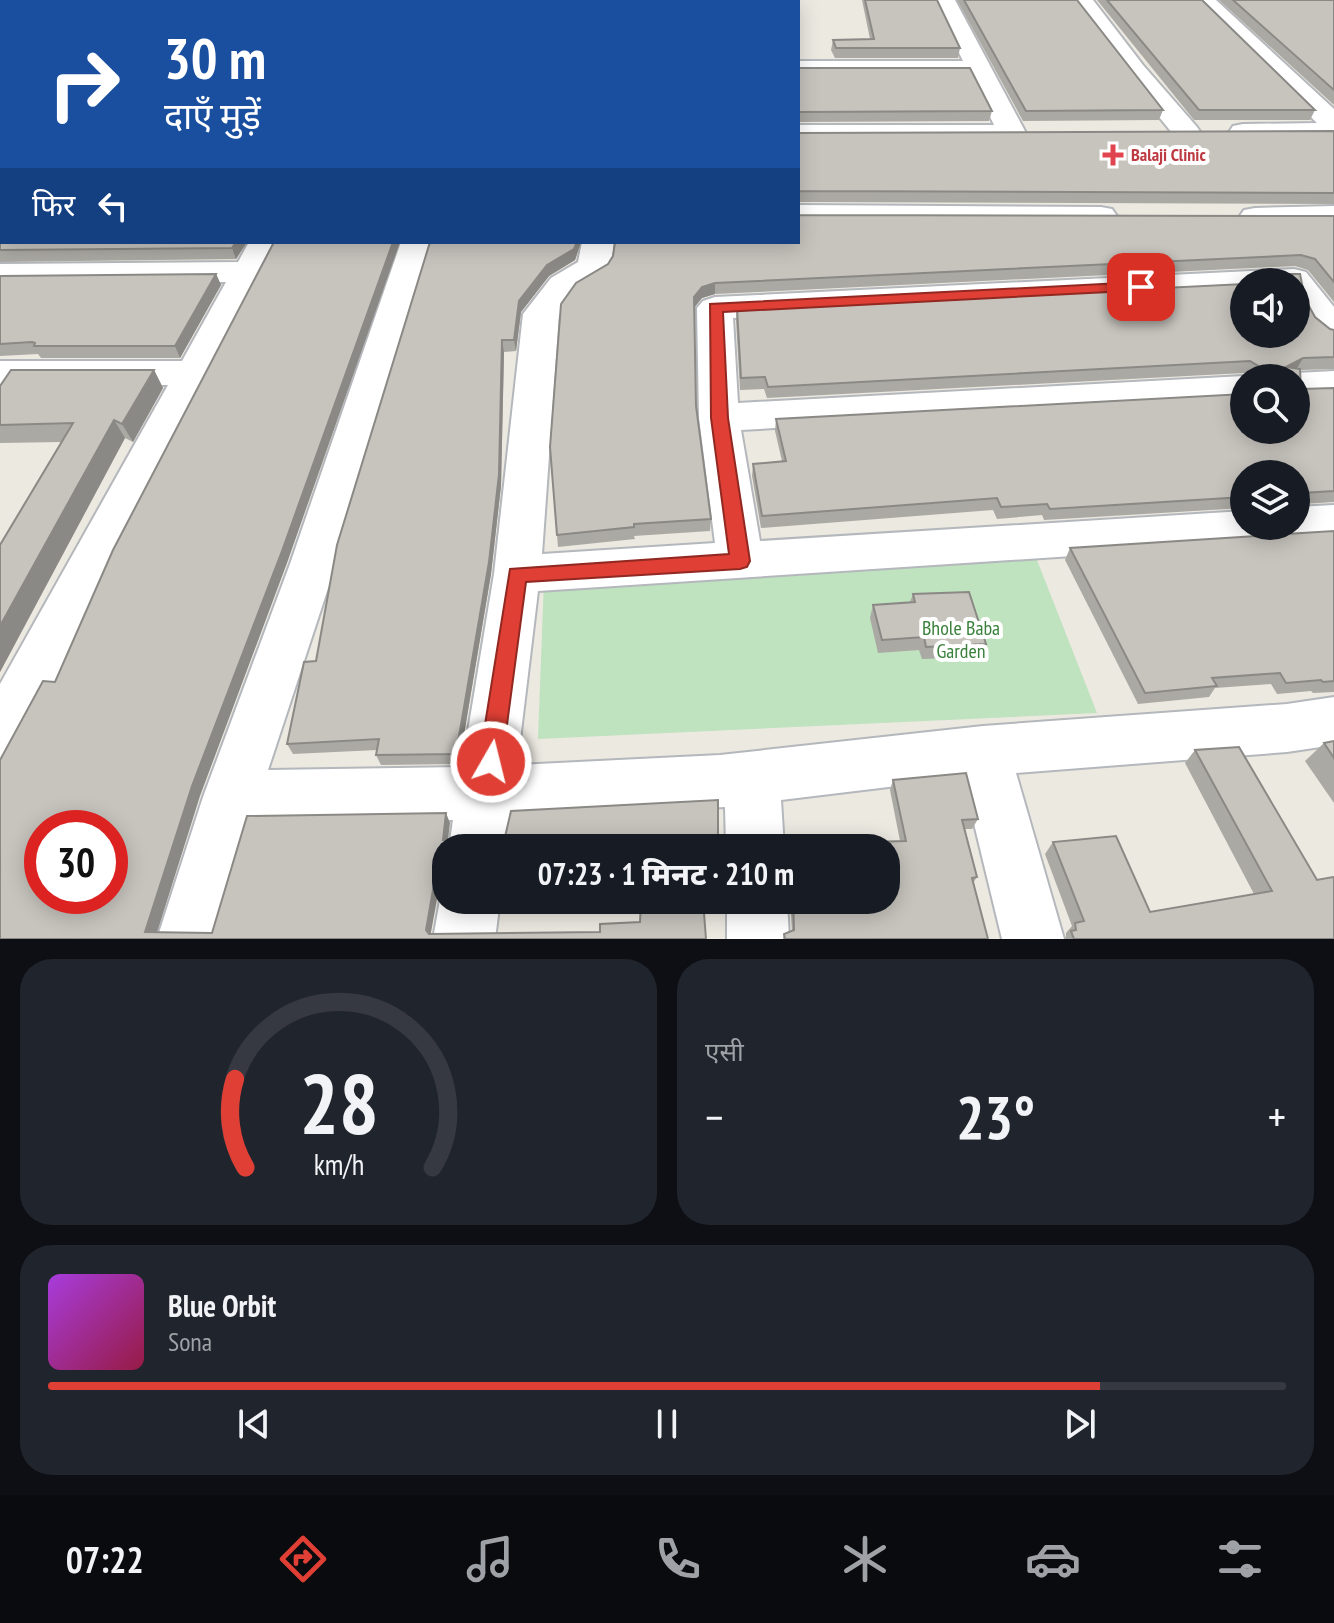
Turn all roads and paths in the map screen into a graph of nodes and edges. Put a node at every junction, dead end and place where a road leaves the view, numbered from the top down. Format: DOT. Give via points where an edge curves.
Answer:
graph roads {
  1 [pos="944,0"];
  2 [pos="1082,0"];
  3 [pos="1203,0"];
  4 [pos="800,68"];
  5 [pos="980,68"];
  6 [pos="1334,124"];
  7 [pos="1334,131"];
  8 [pos="800,133"];
  9 [pos="1012,133"];
  10 [pos="1043,133"];
  11 [pos="1147,133"];
  12 [pos="1187,133"];
  13 [pos="800,214"];
  14 [pos="1334,215"];
  15 [pos="1131,216"];
  16 [pos="416,244"];
  17 [pos="598,244"];
  18 [pos="1273,253"];
  19 [pos="257,257"];
  20 [pos="0,274"];
  21 [pos="1334,331"];
  22 [pos="193,373"];
  23 [pos="3,376"];
  24 [pos="1334,384"];
  25 [pos="1310,385"];
  26 [pos="1230,390"];
  27 [pos="719,418"];
  28 [pos="1334,522"];
  29 [pos="1310,523"];
  30 [pos="1230,529"];
  31 [pos="740,561"];
  32 [pos="517,574"];
  33 [pos="14,683"];
  34 [pos="1334,721"];
  35 [pos="0,735"];
  36 [pos="983,751"];
  37 [pos="752,777"];
  38 [pos="486,793"];
  39 [pos="231,797"];
  40 [pos="480,834"];
  41 [pos="754,834"];
  42 [pos="468,914"];
  43 [pos="757,914"];
  44 [pos="188,939"];
  45 [pos="464,939"];
  46 [pos="758,939"];
  47 [pos="1033,939"];
  1 -- 5 [label="street"];
  2 -- 12 [label="street"];
  3 -- 6 [label="street"];
  4 -- 5 [label="street"];
  5 -- 9 [label="street"];
  7 -- 12 [label="street"];
  8 -- 9 [label="street"];
  9 -- 10 [label="street"];
  11 -- 12 [label="street"];
  13 -- 15 [label="street"];
  14 -- 18 [label="street"];
  16 -- 39 [label="street"];
  17 -- 32 [label="street" via="594,267 563,285 541,314"];
  18 -- 21 [label="street"];
  18 -- 27 [label="street" via="715,308"];
  19 -- 20 [label="street"];
  19 -- 22 [label="street"];
  22 -- 23 [label="street"];
  22 -- 33 [label="street"];
  24 -- 25 [label="street"];
  26 -- 27 [label="street"];
  27 -- 31 [label="street"];
  28 -- 29 [label="street"];
  30 -- 31 [label="street"];
  31 -- 32 [label="street"];
  32 -- 38 [label="street"];
  33 -- 35 [label="street"];
  34 -- 36 [label="street"];
  36 -- 37 [label="street"];
  36 -- 47 [label="street"];
  37 -- 38 [label="street"];
  37 -- 41 [label="street"];
  38 -- 39 [label="street"];
  38 -- 40 [label="street"];
  39 -- 44 [label="street"];
  42 -- 45 [label="street"];
  43 -- 46 [label="street"];
}
